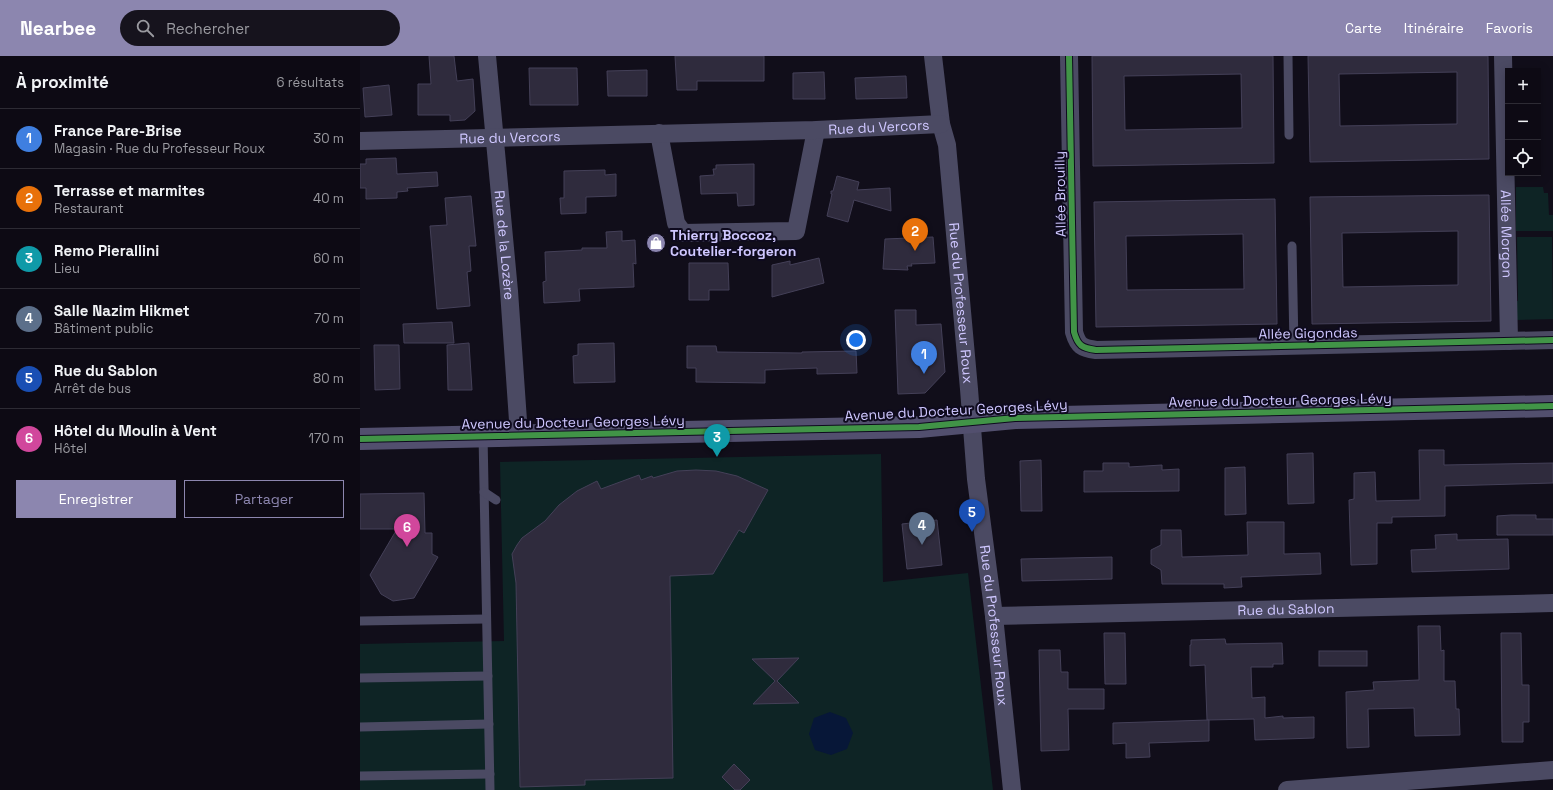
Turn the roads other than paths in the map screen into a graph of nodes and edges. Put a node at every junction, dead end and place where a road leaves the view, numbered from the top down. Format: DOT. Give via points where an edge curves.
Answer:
graph roads {
  1 [pos="487,56"];
  2 [pos="933,56"];
  3 [pos="1069,56"];
  4 [pos="1288,56"];
  5 [pos="1503,56"];
  6 [pos="941,124"];
  7 [pos="816,130"];
  8 [pos="660,133"];
  9 [pos="1290,136"];
  10 [pos="494,137"];
  11 [pos="360,141"];
  12 [pos="1292,246"];
  13 [pos="1074,332"];
  14 [pos="1553,340"];
  15 [pos="1509,341"];
  16 [pos="1294,346"];
  17 [pos="1553,406"];
  18 [pos="972,422"];
  19 [pos="483,435"];
  20 [pos="519,435"];
  21 [pos="360,439"];
  22 [pos="484,492"];
  23 [pos="496,500"];
  24 [pos="1553,603"];
  25 [pos="994,616"];
  26 [pos="486,619"];
  27 [pos="360,620"];
  28 [pos="488,676"];
  29 [pos="360,678"];
  30 [pos="489,724"];
  31 [pos="360,727"];
  32 [pos="1553,770"];
  33 [pos="490,774"];
  34 [pos="360,776"];
  35 [pos="490,790"];
  36 [pos="1012,790"];
  37 [pos="1287,790"];
  1 -- 10 [label="street, Rue de la Lozère"];
  2 -- 6 [label="street, Rue du Professeur Roux"];
  3 -- 13 [label="street, Allée Brouilly"];
  4 -- 9 [label="lane"];
  5 -- 15 [label="street, Allée Morgon"];
  6 -- 7 [label="street, Rue du Vercors"];
  6 -- 18 [label="street, Rue du Professeur Roux" via="947,145"];
  7 -- 8 [label="street, Rue du Vercors"];
  7 -- 8 [label="street, Rue du Vercors" via="796,231 683,233 676,223"];
  8 -- 10 [label="street, Rue du Vercors"];
  10 -- 11 [label="street, Rue du Vercors"];
  10 -- 20 [label="street, Rue de la Lozère" via="509,291"];
  12 -- 16 [label="lane"];
  13 -- 16 [label="street, Allée Gigondas" via="1076,342 1084,349 1096,350"];
  14 -- 15 [label="street, Allée Gigondas"];
  15 -- 16 [label="street, Allée Gigondas"];
  17 -- 18 [label="street, Avenue du Docteur Georges Lévy" via="1015,418"];
  18 -- 20 [label="street, Avenue du Docteur Georges Lévy" via="919,427"];
  18 -- 25 [label="street, Rue du Professeur Roux" via="976,479"];
  19 -- 20 [label="street, Avenue du Docteur Georges Lévy"];
  19 -- 21 [label="street, Avenue du Docteur Georges Lévy"];
  19 -- 22 [label="lane"];
  22 -- 23 [label="lane"];
  22 -- 26 [label="lane"];
  24 -- 25 [label="street, Rue du Sablon"];
  25 -- 36 [label="street, Rue du Professeur Roux"];
  26 -- 27 [label="lane"];
  26 -- 28 [label="lane"];
  28 -- 29 [label="lane"];
  28 -- 30 [label="lane"];
  30 -- 31 [label="lane"];
  30 -- 33 [label="lane"];
  32 -- 37 [label="street"];
  33 -- 34 [label="lane"];
  33 -- 35 [label="lane"];
}
